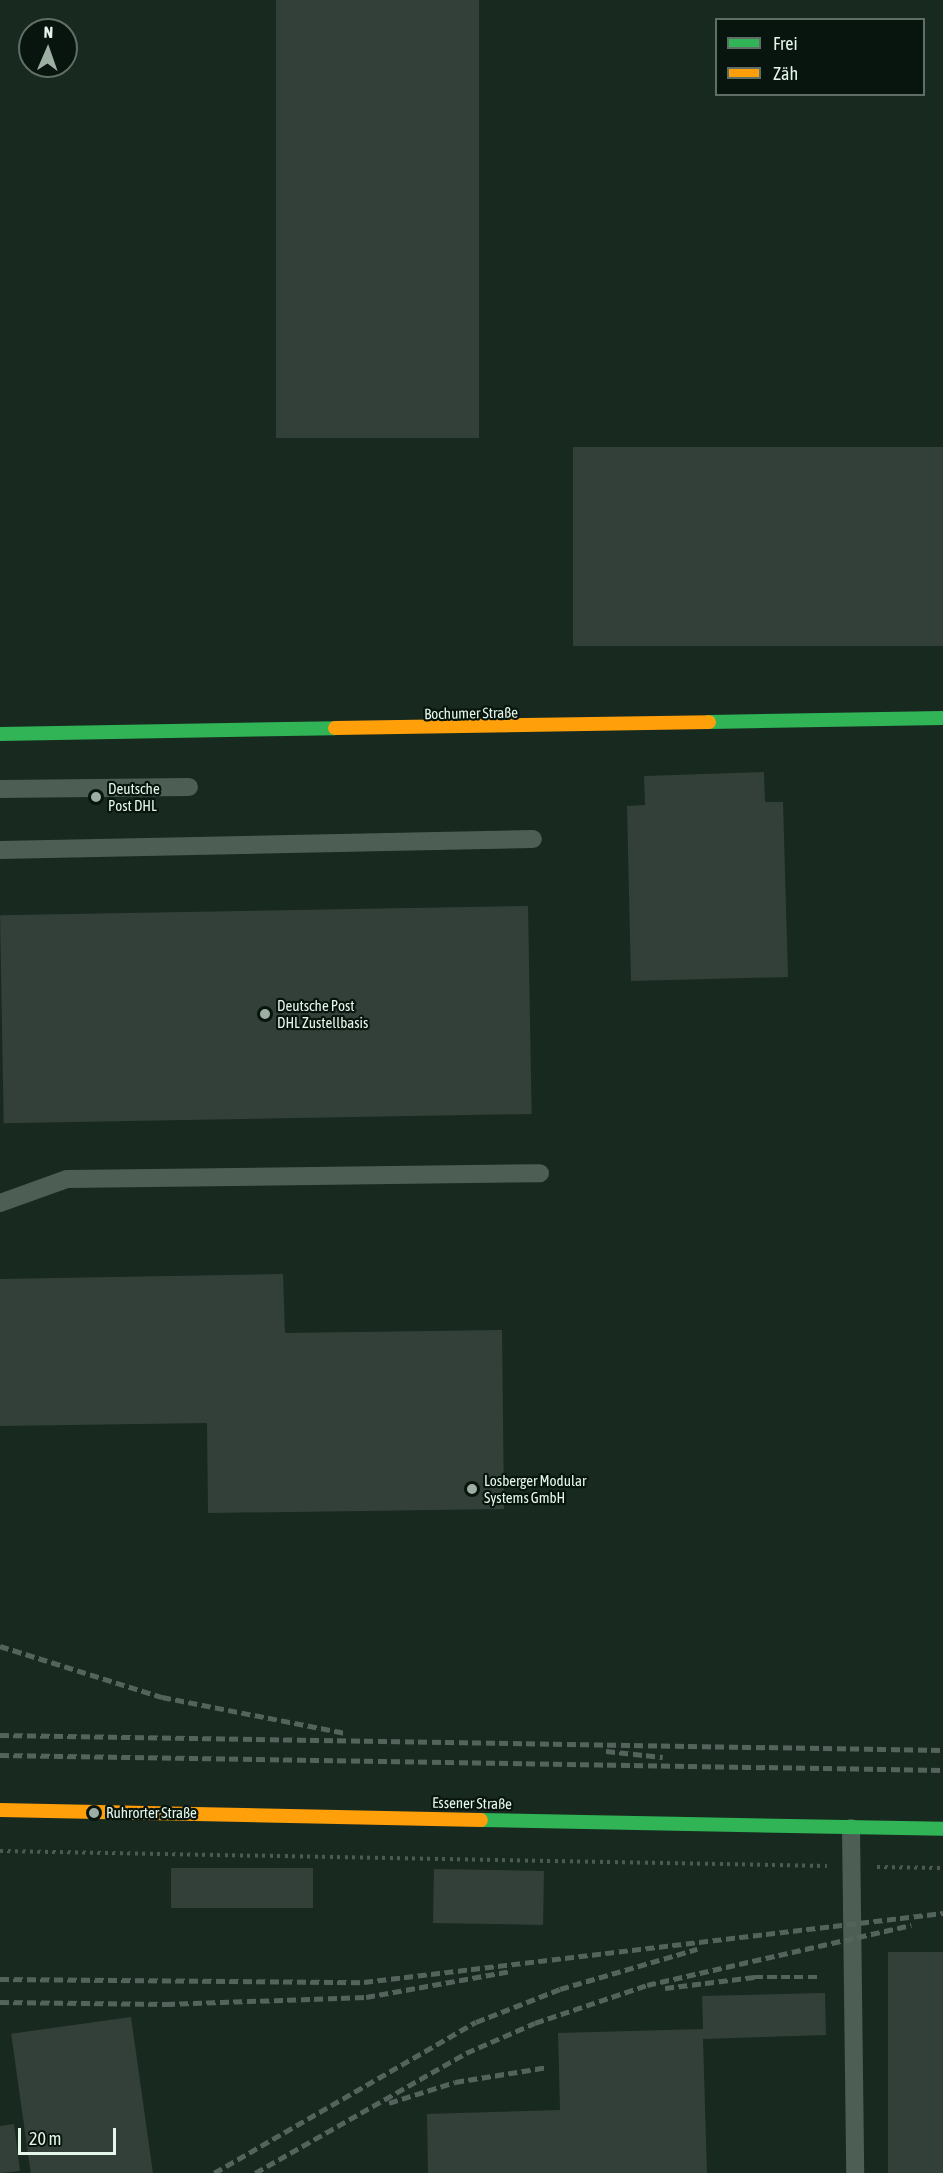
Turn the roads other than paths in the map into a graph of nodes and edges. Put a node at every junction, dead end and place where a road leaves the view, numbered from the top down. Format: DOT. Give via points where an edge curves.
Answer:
graph roads {
  1 [pos="943,718"];
  2 [pos="0,734"];
  3 [pos="189,787"];
  4 [pos="0,789"];
  5 [pos="533,839"];
  6 [pos="0,849"];
  7 [pos="540,1173"];
  8 [pos="0,1203"];
  9 [pos="0,1810"];
  10 [pos="851,1828"];
  11 [pos="943,1829"];
  12 [pos="855,2173"];
  1 -- 2 [label="street, Bochumer Straße"];
  3 -- 4 [label="lane"];
  5 -- 6 [label="lane"];
  7 -- 8 [label="lane" via="67,1179"];
  9 -- 10 [label="street, Essener Straße"];
  10 -- 11 [label="street, Essener Straße"];
  10 -- 12 [label="lane"];
}
